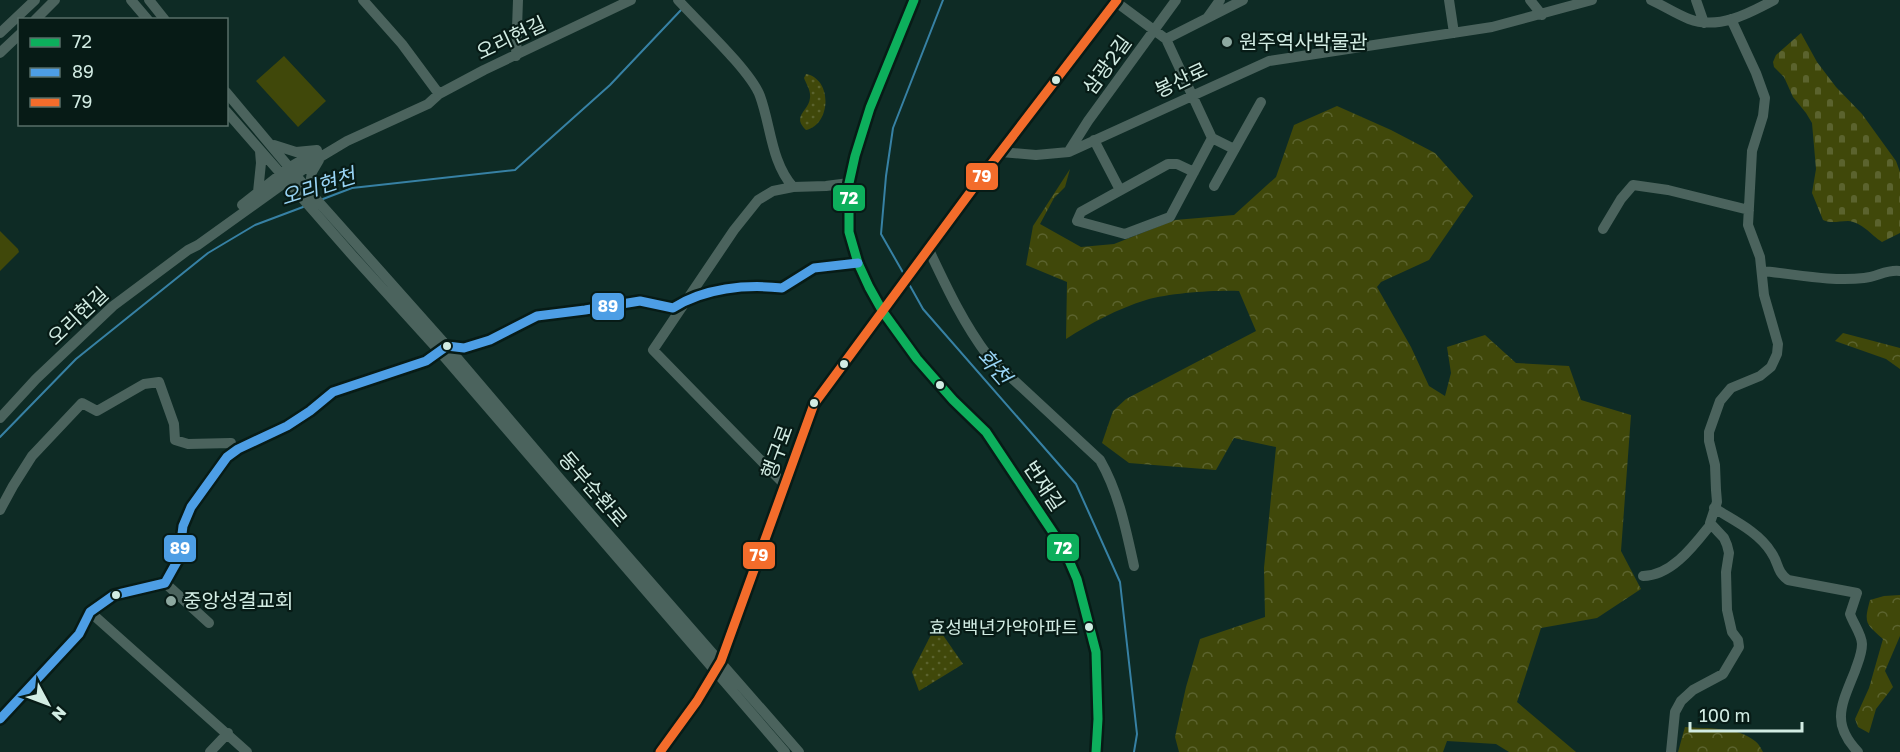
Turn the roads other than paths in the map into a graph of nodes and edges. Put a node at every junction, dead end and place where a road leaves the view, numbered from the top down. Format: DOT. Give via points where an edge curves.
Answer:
graph roads {
  1 [pos="35,0"];
  2 [pos="55,0"];
  3 [pos="131,0"];
  4 [pos="149,0"];
  5 [pos="363,0"];
  6 [pos="518,0"];
  7 [pos="632,0"];
  8 [pos="678,0"];
  9 [pos="914,0"];
  10 [pos="1176,0"];
  11 [pos="1220,0"];
  12 [pos="1243,0"];
  13 [pos="1449,0"];
  14 [pos="1530,0"];
  15 [pos="1591,0"];
  16 [pos="1651,0"];
  17 [pos="1696,0"];
  18 [pos="1774,0"];
  19 [pos="1117,1"];
  20 [pos="1542,15"];
  21 [pos="1208,17"];
  22 [pos="37,18"];
  23 [pos="146,18"];
  24 [pos="163,18"];
  25 [pos="1731,19"];
  26 [pos="1704,23"];
  27 [pos="1154,30"];
  28 [pos="0,33"];
  29 [pos="1454,33"];
  30 [pos="18,36"];
  31 [pos="1166,39"];
  32 [pos="0,53"];
  33 [pos="516,56"];
  34 [pos="228,94"];
  35 [pos="439,94"];
  36 [pos="1194,95"];
  37 [pos="1261,102"];
  38 [pos="228,113"];
  39 [pos="1212,138"];
  40 [pos="1094,140"];
  41 [pos="270,143"];
  42 [pos="1234,149"];
  43 [pos="260,151"];
  44 [pos="1001,152"];
  45 [pos="1069,152"];
  46 [pos="321,153"];
  47 [pos="293,170"];
  48 [pos="1194,172"];
  49 [pos="283,178"];
  50 [pos="849,183"];
  51 [pos="1215,186"];
  52 [pos="793,187"];
  53 [pos="1120,190"];
  54 [pos="262,194"];
  55 [pos="305,194"];
  56 [pos="1749,210"];
  57 [pos="1603,229"];
  58 [pos="928,248"];
  59 [pos="858,263"];
  60 [pos="1762,271"];
  61 [pos="1900,271"];
  62 [pos="685,300"];
  63 [pos="883,312"];
  64 [pos="443,349"];
  65 [pos="0,417"];
  66 [pos="232,453"];
  67 [pos="784,484"];
  68 [pos="1714,508"];
  69 [pos="0,510"];
  70 [pos="1711,524"];
  71 [pos="1134,566"];
  72 [pos="1643,576"];
  73 [pos="165,583"];
  74 [pos="90,612"];
  75 [pos="209,623"];
  76 [pos="721,661"];
  77 [pos="716,672"];
  78 [pos="0,719"];
  79 [pos="228,733"];
  80 [pos="210,752"];
  81 [pos="247,752"];
  82 [pos="660,752"];
  83 [pos="785,752"];
  84 [pos="800,752"];
  85 [pos="1096,752"];
  86 [pos="1671,752"];
  87 [pos="1858,752"];
  1 -- 28 [label="street"];
  2 -- 22 [label="street"];
  3 -- 23 [label="street"];
  4 -- 24 [label="street"];
  5 -- 35 [label="street"];
  6 -- 33 [label="street"];
  7 -- 33 [label="street, 오리현길"];
  8 -- 52 [label="street" via="745,73 759,94 779,166"];
  9 -- 50 [label="street" via="870,108"];
  10 -- 27 [label="street, 삼광2길"];
  11 -- 21 [label="street"];
  12 -- 21 [label="street"];
  13 -- 29 [label="street"];
  14 -- 20 [label="street"];
  15 -- 20 [label="street, 봉산로"];
  16 -- 26 [label="street"];
  17 -- 26 [label="street"];
  18 -- 25 [label="street"];
  19 -- 27 [label="street"];
  19 -- 44 [label="street"];
  20 -- 29 [label="street, 봉산로"];
  21 -- 31 [label="street"];
  25 -- 26 [label="street"];
  25 -- 56 [label="street" via="1765,98 1752,151"];
  27 -- 31 [label="street"];
  27 -- 45 [label="street, 삼광2길"];
  29 -- 36 [label="street, 봉산로" via="1269,61"];
  30 -- 32 [label="street"];
  31 -- 36 [label="street"];
  33 -- 35 [label="street, 오리현길"];
  34 -- 41 [label="street"];
  35 -- 46 [label="street, 오리현길" via="428,104"];
  36 -- 39 [label="street"];
  36 -- 40 [label="street, 봉산로"];
  37 -- 42 [label="street"];
  38 -- 43 [label="street"];
  39 -- 42 [label="street"];
  39 -- 48 [label="street"];
  40 -- 45 [label="street, 봉산로"];
  40 -- 53 [label="street"];
  41 -- 46 [label="street" via="296,152"];
  41 -- 47 [label="street"];
  42 -- 51 [label="street"];
  43 -- 49 [label="street"];
  43 -- 54 [label="street"];
  44 -- 45 [label="street, 봉산로"];
  44 -- 58 [label="street"];
  46 -- 47 [label="street, 오리현길"];
  46 -- 55 [label="street"];
  47 -- 49 [label="street, 오리현길"];
  47 -- 55 [label="street"];
  48 -- 53 [label="street" via="1168,164"];
  48 -- 53 [label="street" via="1170,217 1125,234 1077,221 1081,212"];
  49 -- 54 [label="street, 오리현길"];
  49 -- 55 [label="street"];
  50 -- 52 [label="street"];
  50 -- 59 [label="street" via="849,232"];
  52 -- 62 [label="street" via="773,191 758,200"];
  54 -- 55 [label="street"];
  54 -- 65 [label="street, 오리현길" via="113,306"];
  55 -- 64 [label="street, 동부순환로"];
  56 -- 57 [label="street" via="1633,185"];
  56 -- 60 [label="street" via="1748,225"];
  58 -- 63 [label="street, 행구로"];
  58 -- 71 [label="street" via="956,306 988,356 1100,460 1112,480"];
  59 -- 62 [label="street" via="814,268 782,288 734,288"];
  59 -- 63 [label="street"];
  60 -- 61 [label="street" via="1838,278 1865,278"];
  60 -- 68 [label="street" via="1777,354 1767,371 1731,388 1720,401 1709,432 1715,465"];
  62 -- 64 [label="street" via="673,308 640,301 537,316 490,340"];
  62 -- 67 [label="street" via="653,350"];
  63 -- 67 [label="street, 행구로" via="814,404"];
  63 -- 85 [label="street, 번재길" via="917,359 986,432 1064,549 1077,579 1096,652"];
  64 -- 66 [label="street" via="426,361 333,392 287,426"];
  64 -- 76 [label="street, 동부순환로"];
  64 -- 77 [label="street, 동부순환로"];
  66 -- 69 [label="street" via="231,443 188,444 175,440 174,424 159,382 144,384 97,411 82,403 32,456"];
  66 -- 73 [label="street" via="191,507 183,526 179,558"];
  67 -- 76 [label="street, 행구로"];
  68 -- 70 [label="street"];
  68 -- 87 [label="street" via="1766,546 1788,580 1857,593 1850,614 1862,641 1861,655 1840,708 1848,741"];
  70 -- 72 [label="street" via="1669,567"];
  70 -- 86 [label="street" via="1727,545 1727,610 1739,648 1723,674 1692,690 1681,701 1675,712"];
  73 -- 74 [label="street" via="114,595"];
  73 -- 75 [label="street"];
  74 -- 78 [label="street" via="79,634"];
  74 -- 79 [label="street"];
  76 -- 77 [label="street, 행구로"];
  76 -- 84 [label="street, 동부순환로"];
  77 -- 82 [label="street"];
  77 -- 83 [label="street, 동부순환로"];
  79 -- 80 [label="street"];
  79 -- 81 [label="street"];
}
